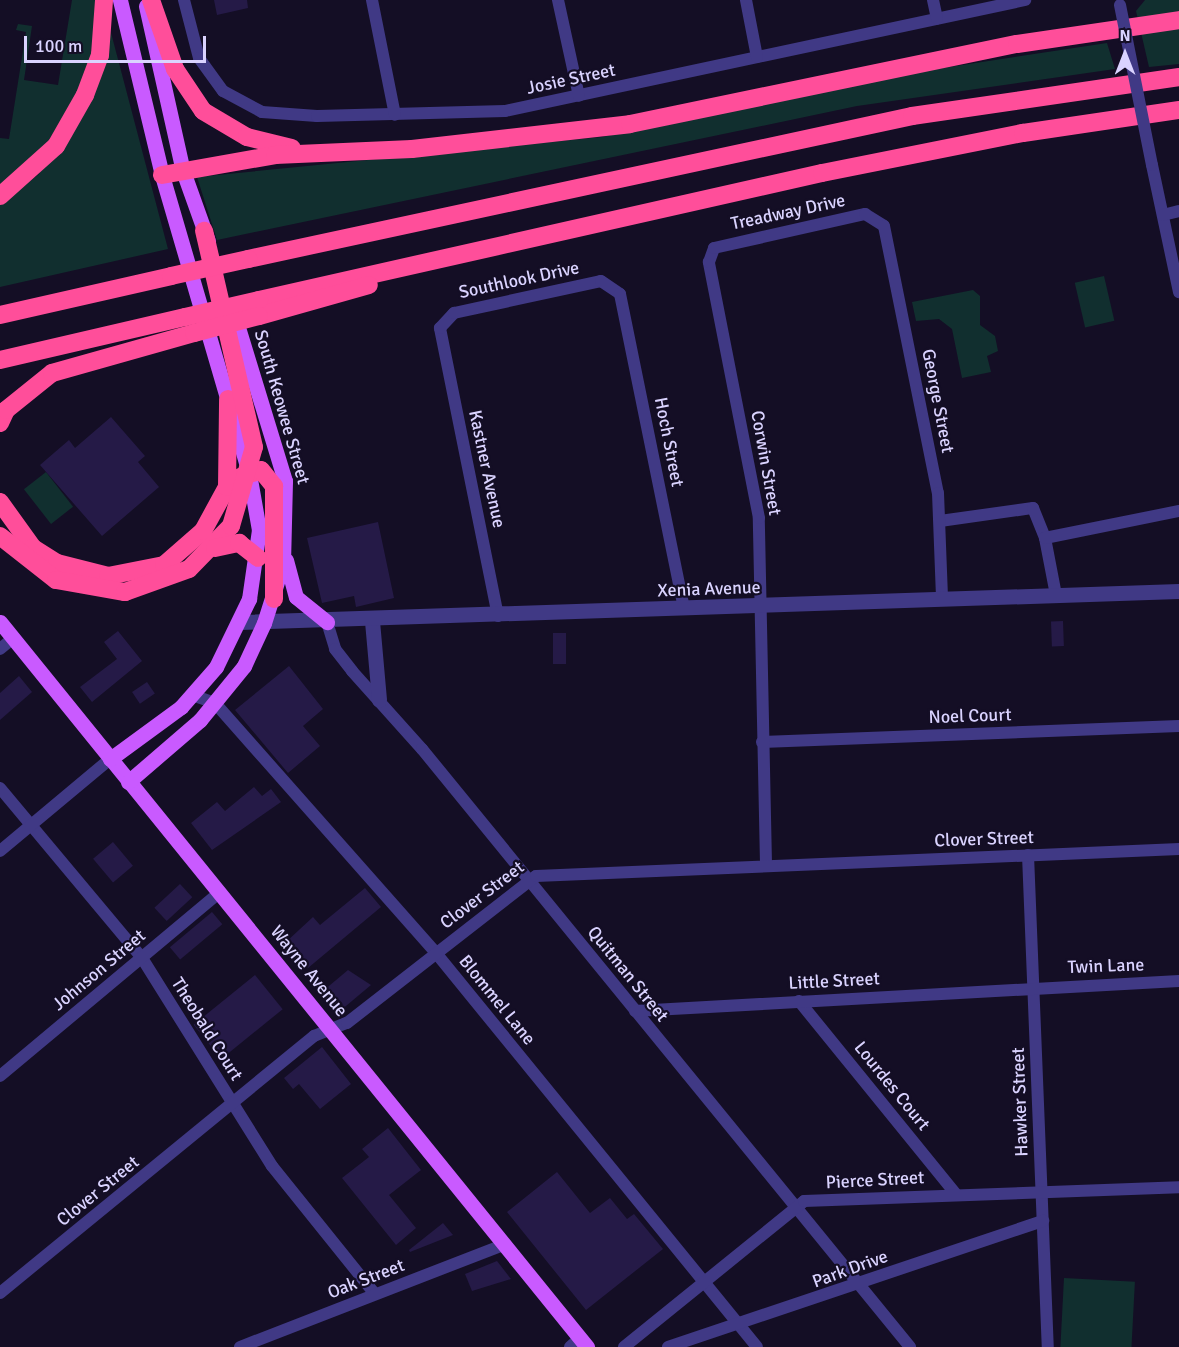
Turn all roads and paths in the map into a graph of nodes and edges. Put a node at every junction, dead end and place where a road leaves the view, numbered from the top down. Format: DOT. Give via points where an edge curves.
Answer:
graph roads {
  1 [pos="104,0"];
  2 [pos="120,0"];
  3 [pos="145,0"];
  4 [pos="151,0"];
  5 [pos="184,0"];
  6 [pos="372,0"];
  7 [pos="558,0"];
  8 [pos="746,0"];
  9 [pos="933,0"];
  10 [pos="1025,0"];
  11 [pos="1119,3"];
  12 [pos="937,19"];
  13 [pos="1179,20"];
  14 [pos="757,57"];
  15 [pos="1179,77"];
  16 [pos="579,96"];
  17 [pos="1178,110"];
  18 [pos="395,115"];
  19 [pos="324,153"];
  20 [pos="183,171"];
  21 [pos="162,175"];
  22 [pos="0,196"];
  23 [pos="1179,211"];
  24 [pos="1163,214"];
  25 [pos="873,215"];
  26 [pos="204,231"];
  27 [pos="712,250"];
  28 [pos="613,285"];
  29 [pos="1179,291"];
  30 [pos="82,296"];
  31 [pos="259,308"];
  32 [pos="0,310"];
  33 [pos="0,315"];
  34 [pos="440,328"];
  35 [pos="0,360"];
  36 [pos="228,399"];
  37 [pos="0,423"];
  38 [pos="249,473"];
  39 [pos="227,487"];
  40 [pos="0,502"];
  41 [pos="1179,511"];
  42 [pos="940,521"];
  43 [pos="0,536"];
  44 [pos="1045,538"];
  45 [pos="215,548"];
  46 [pos="284,551"];
  47 [pos="258,558"];
  48 [pos="1179,591"];
  49 [pos="1056,595"];
  50 [pos="274,599"];
  51 [pos="942,599"];
  52 [pos="757,606"];
  53 [pos="684,609"];
  54 [pos="498,616"];
  55 [pos="372,621"];
  56 [pos="0,622"];
  57 [pos="240,622"];
  58 [pos="327,622"];
  59 [pos="264,623"];
  60 [pos="14,638"];
  61 [pos="0,649"];
  62 [pos="192,695"];
  63 [pos="379,700"];
  64 [pos="215,704"];
  65 [pos="1179,726"];
  66 [pos="762,742"];
  67 [pos="110,759"];
  68 [pos="128,782"];
  69 [pos="0,788"];
  70 [pos="31,825"];
  71 [pos="1179,849"];
  72 [pos="0,851"];
  73 [pos="1028,855"];
  74 [pos="766,864"];
  75 [pos="528,880"];
  76 [pos="220,892"];
  77 [pos="436,953"];
  78 [pos="142,958"];
  79 [pos="1179,981"];
  80 [pos="1034,987"];
  81 [pos="799,1001"];
  82 [pos="635,1011"];
  83 [pos="331,1029"];
  84 [pos="0,1076"];
  85 [pos="232,1104"];
  86 [pos="1179,1187"];
  87 [pos="1042,1193"];
  88 [pos="956,1194"];
  89 [pos="794,1206"];
  90 [pos="1043,1221"];
  91 [pos="506,1244"];
  92 [pos="702,1281"];
  93 [pos="859,1285"];
  94 [pos="0,1293"];
  95 [pos="375,1294"];
  96 [pos="740,1326"];
  97 [pos="579,1344"];
  98 [pos="240,1347"];
  99 [pos="624,1347"];
  100 [pos="668,1347"];
  101 [pos="757,1347"];
  102 [pos="910,1347"];
  103 [pos="1048,1347"];
  1 -- 22 [label="highway" via="100,55 86,94 56,146"];
  2 -- 21 [label="main road"];
  3 -- 20 [label="main road, South Keowee Street"];
  4 -- 19 [label="highway" via="175,69 203,111 255,139"];
  5 -- 18 [label="street, Josie Street" via="198,58 234,100 282,116"];
  6 -- 18 [label="street"];
  7 -- 16 [label="street"];
  8 -- 14 [label="street"];
  9 -- 12 [label="street"];
  10 -- 12 [label="street, Josie Street"];
  11 -- 24 [label="street, bridge"];
  12 -- 14 [label="street, Josie Street"];
  13 -- 19 [label="highway" via="1017,44 630,124"];
  14 -- 16 [label="street, Josie Street"];
  15 -- 30 [label="highway, bridge" via="912,116"];
  16 -- 18 [label="street, Josie Street" via="468,115"];
  17 -- 31 [label="highway" via="932,151 483,247"];
  19 -- 20 [label="highway"];
  20 -- 21 [label="highway"];
  20 -- 26 [label="main road, South Keowee Street"];
  21 -- 36 [label="main road"];
  23 -- 24 [label="street"];
  24 -- 29 [label="street"];
  25 -- 27 [label="street, Treadway Drive"];
  25 -- 42 [label="street, George Street" via="884,226"];
  26 -- 38 [label="highway" via="252,420"];
  26 -- 46 [label="main road, South Keowee Street" via="285,481"];
  27 -- 52 [label="street, Corwin Street" via="709,262 756,494"];
  28 -- 34 [label="street, Southlook Drive" via="601,281 454,313"];
  28 -- 53 [label="street, Hoch Street" via="620,294"];
  30 -- 32 [label="highway"];
  30 -- 33 [label="highway"];
  31 -- 35 [label="highway, bridge" via="186,317"];
  31 -- 37 [label="highway, bridge" via="194,333 52,373 6,410"];
  34 -- 54 [label="street, Kastner Avenue"];
  36 -- 38 [label="main road"];
  36 -- 39 [label="highway"];
  38 -- 39 [label="highway"];
  38 -- 45 [label="highway" via="243,501"];
  38 -- 47 [label="main road"];
  38 -- 50 [label="highway" via="269,475 274,486"];
  39 -- 40 [label="highway" via="186,551 164,565 108,576 57,563 33,548"];
  41 -- 44 [label="street"];
  42 -- 44 [label="street" via="1027,505 1036,511"];
  42 -- 51 [label="street, George Street"];
  43 -- 45 [label="highway" via="56,580 103,591 168,581"];
  44 -- 49 [label="street"];
  45 -- 47 [label="highway" via="238,543"];
  46 -- 50 [label="main road, South Keowee Street"];
  46 -- 58 [label="main road" via="296,597"];
  47 -- 57 [label="main road"];
  48 -- 49 [label="street, Xenia Avenue"];
  49 -- 51 [label="street, Xenia Avenue"];
  50 -- 59 [label="main road, South Keowee Street"];
  51 -- 52 [label="street, Xenia Avenue"];
  52 -- 53 [label="street, Xenia Avenue"];
  52 -- 66 [label="street, Corwin Street"];
  53 -- 54 [label="street, Xenia Avenue"];
  54 -- 55 [label="street, Xenia Avenue"];
  55 -- 58 [label="street, Xenia Avenue"];
  55 -- 63 [label="street"];
  56 -- 60 [label="main road, Wayne Avenue"];
  57 -- 59 [label="street, Xenia Avenue"];
  57 -- 62 [label="main road" via="216,667"];
  58 -- 59 [label="street, Xenia Avenue"];
  58 -- 63 [label="street, Quitman Street" via="335,649"];
  59 -- 64 [label="main road, South Keowee Street" via="244,666"];
  60 -- 61 [label="street"];
  60 -- 67 [label="main road, Wayne Avenue"];
  62 -- 64 [label="street, Blommel Lane"];
  62 -- 67 [label="main road" via="132,747"];
  63 -- 75 [label="street, Quitman Street"];
  64 -- 68 [label="main road, South Keowee Street"];
  64 -- 77 [label="street, Blommel Lane"];
  65 -- 66 [label="street, Noel Court"];
  66 -- 74 [label="street, Corwin Street"];
  67 -- 68 [label="main road, Wayne Avenue"];
  67 -- 70 [label="street"];
  68 -- 76 [label="main road, Wayne Avenue"];
  69 -- 70 [label="street, Theobald Court"];
  70 -- 72 [label="street"];
  70 -- 78 [label="street, Theobald Court"];
  71 -- 73 [label="street, Clover Street"];
  73 -- 74 [label="street, Clover Street"];
  73 -- 80 [label="street, Hawker Street"];
  74 -- 75 [label="street, Clover Street" via="544,873"];
  75 -- 77 [label="street, Clover Street"];
  75 -- 82 [label="street, Quitman Street"];
  76 -- 78 [label="street, Johnson Street"];
  76 -- 83 [label="main road, Wayne Avenue"];
  77 -- 83 [label="street, Clover Street" via="347,1023"];
  77 -- 92 [label="street, Blommel Lane"];
  78 -- 84 [label="street, Johnson Street"];
  78 -- 85 [label="street, Theobald Court"];
  79 -- 80 [label="street, Twin Lane"];
  80 -- 81 [label="street, Little Street"];
  80 -- 87 [label="street, Hawker Street"];
  81 -- 82 [label="street, Little Street"];
  81 -- 88 [label="street, Lourdes Court"];
  82 -- 89 [label="street, Quitman Street"];
  83 -- 85 [label="street, Clover Street" via="314,1036"];
  83 -- 91 [label="main road, Wayne Avenue"];
  85 -- 94 [label="street, Clover Street"];
  85 -- 95 [label="street, Theobald Court" via="272,1166"];
  86 -- 87 [label="street, Pierce Street"];
  87 -- 88 [label="street, Pierce Street"];
  87 -- 90 [label="street, Hawker Street"];
  88 -- 89 [label="street, Pierce Street"];
  89 -- 92 [label="street"];
  89 -- 93 [label="street, Quitman Street"];
  90 -- 93 [label="street, Park Drive"];
  90 -- 103 [label="street, Hawker Street"];
  91 -- 95 [label="street, Oak Street"];
  91 -- 97 [label="main road, Wayne Avenue"];
  92 -- 96 [label="street, Blommel Lane"];
  92 -- 99 [label="street"];
  93 -- 96 [label="street, Park Drive"];
  93 -- 102 [label="street, Quitman Street"];
  95 -- 98 [label="street, Oak Street"];
  96 -- 100 [label="street, Park Drive"];
  96 -- 101 [label="street, Blommel Lane"];
}
